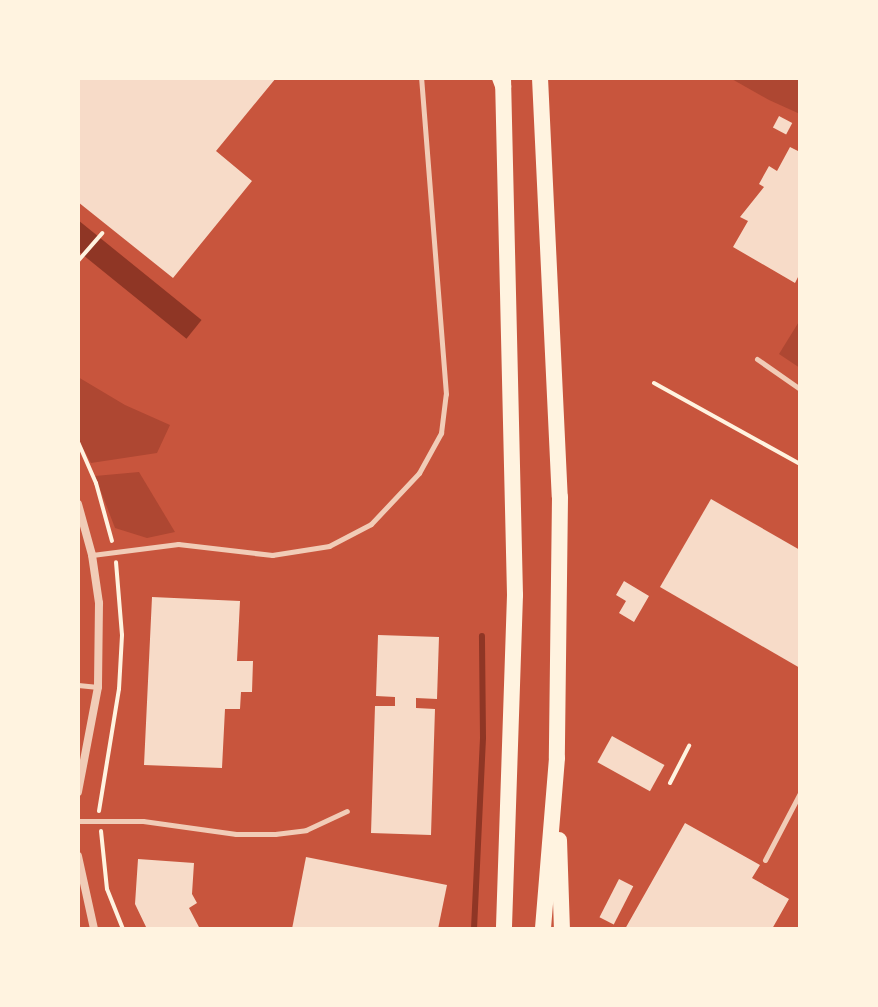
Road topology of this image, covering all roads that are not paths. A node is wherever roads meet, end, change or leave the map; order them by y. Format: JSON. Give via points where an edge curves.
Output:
{"nodes":[{"id":1,"x":421,"y":78,"type":"edge"},
{"id":2,"x":540,"y":78,"type":"edge"},
{"id":3,"x":502,"y":81,"type":"edge"},
{"id":4,"x":757,"y":359,"type":"dead end"},
{"id":5,"x":800,"y":389,"type":"edge"},
{"id":6,"x":78,"y":504,"type":"edge"},
{"id":7,"x":92,"y":555,"type":"junction"},
{"id":8,"x":78,"y":685,"type":"edge"},
{"id":9,"x":98,"y":687,"type":"junction"},
{"id":10,"x":557,"y":758,"type":"junction"},
{"id":11,"x":78,"y":792,"type":"edge"},
{"id":12,"x":800,"y":793,"type":"edge"},
{"id":13,"x":347,"y":811,"type":"dead end"},
{"id":14,"x":78,"y":821,"type":"edge"},
{"id":15,"x":78,"y":856,"type":"edge"},
{"id":16,"x":765,"y":860,"type":"dead end"},
{"id":17,"x":94,"y":929,"type":"edge"},
{"id":18,"x":504,"y":929,"type":"edge"},
{"id":19,"x":543,"y":929,"type":"edge"},
{"id":20,"x":562,"y":929,"type":"edge"}],
"edges":[{"from":1,"to":7,"type":"lane","via":[[446,394],[441,433],[419,473],[371,524],[329,546],[272,555],[166,545]]},
{"from":2,"to":10,"type":"main road","via":[[560,497]]},
{"from":3,"to":18,"type":"main road","via":[[515,595]]},
{"from":4,"to":5,"type":"lane"},
{"from":6,"to":7,"type":"street"},
{"from":7,"to":9,"type":"street","via":[[99,603]]},
{"from":8,"to":9,"type":"lane"},
{"from":9,"to":11,"type":"street"},
{"from":10,"to":19,"type":"main road"},
{"from":10,"to":20,"type":"main road"},
{"from":12,"to":16,"type":"lane"},
{"from":13,"to":14,"type":"lane","via":[[306,830],[275,834],[143,821]]},
{"from":15,"to":17,"type":"street"}]}
